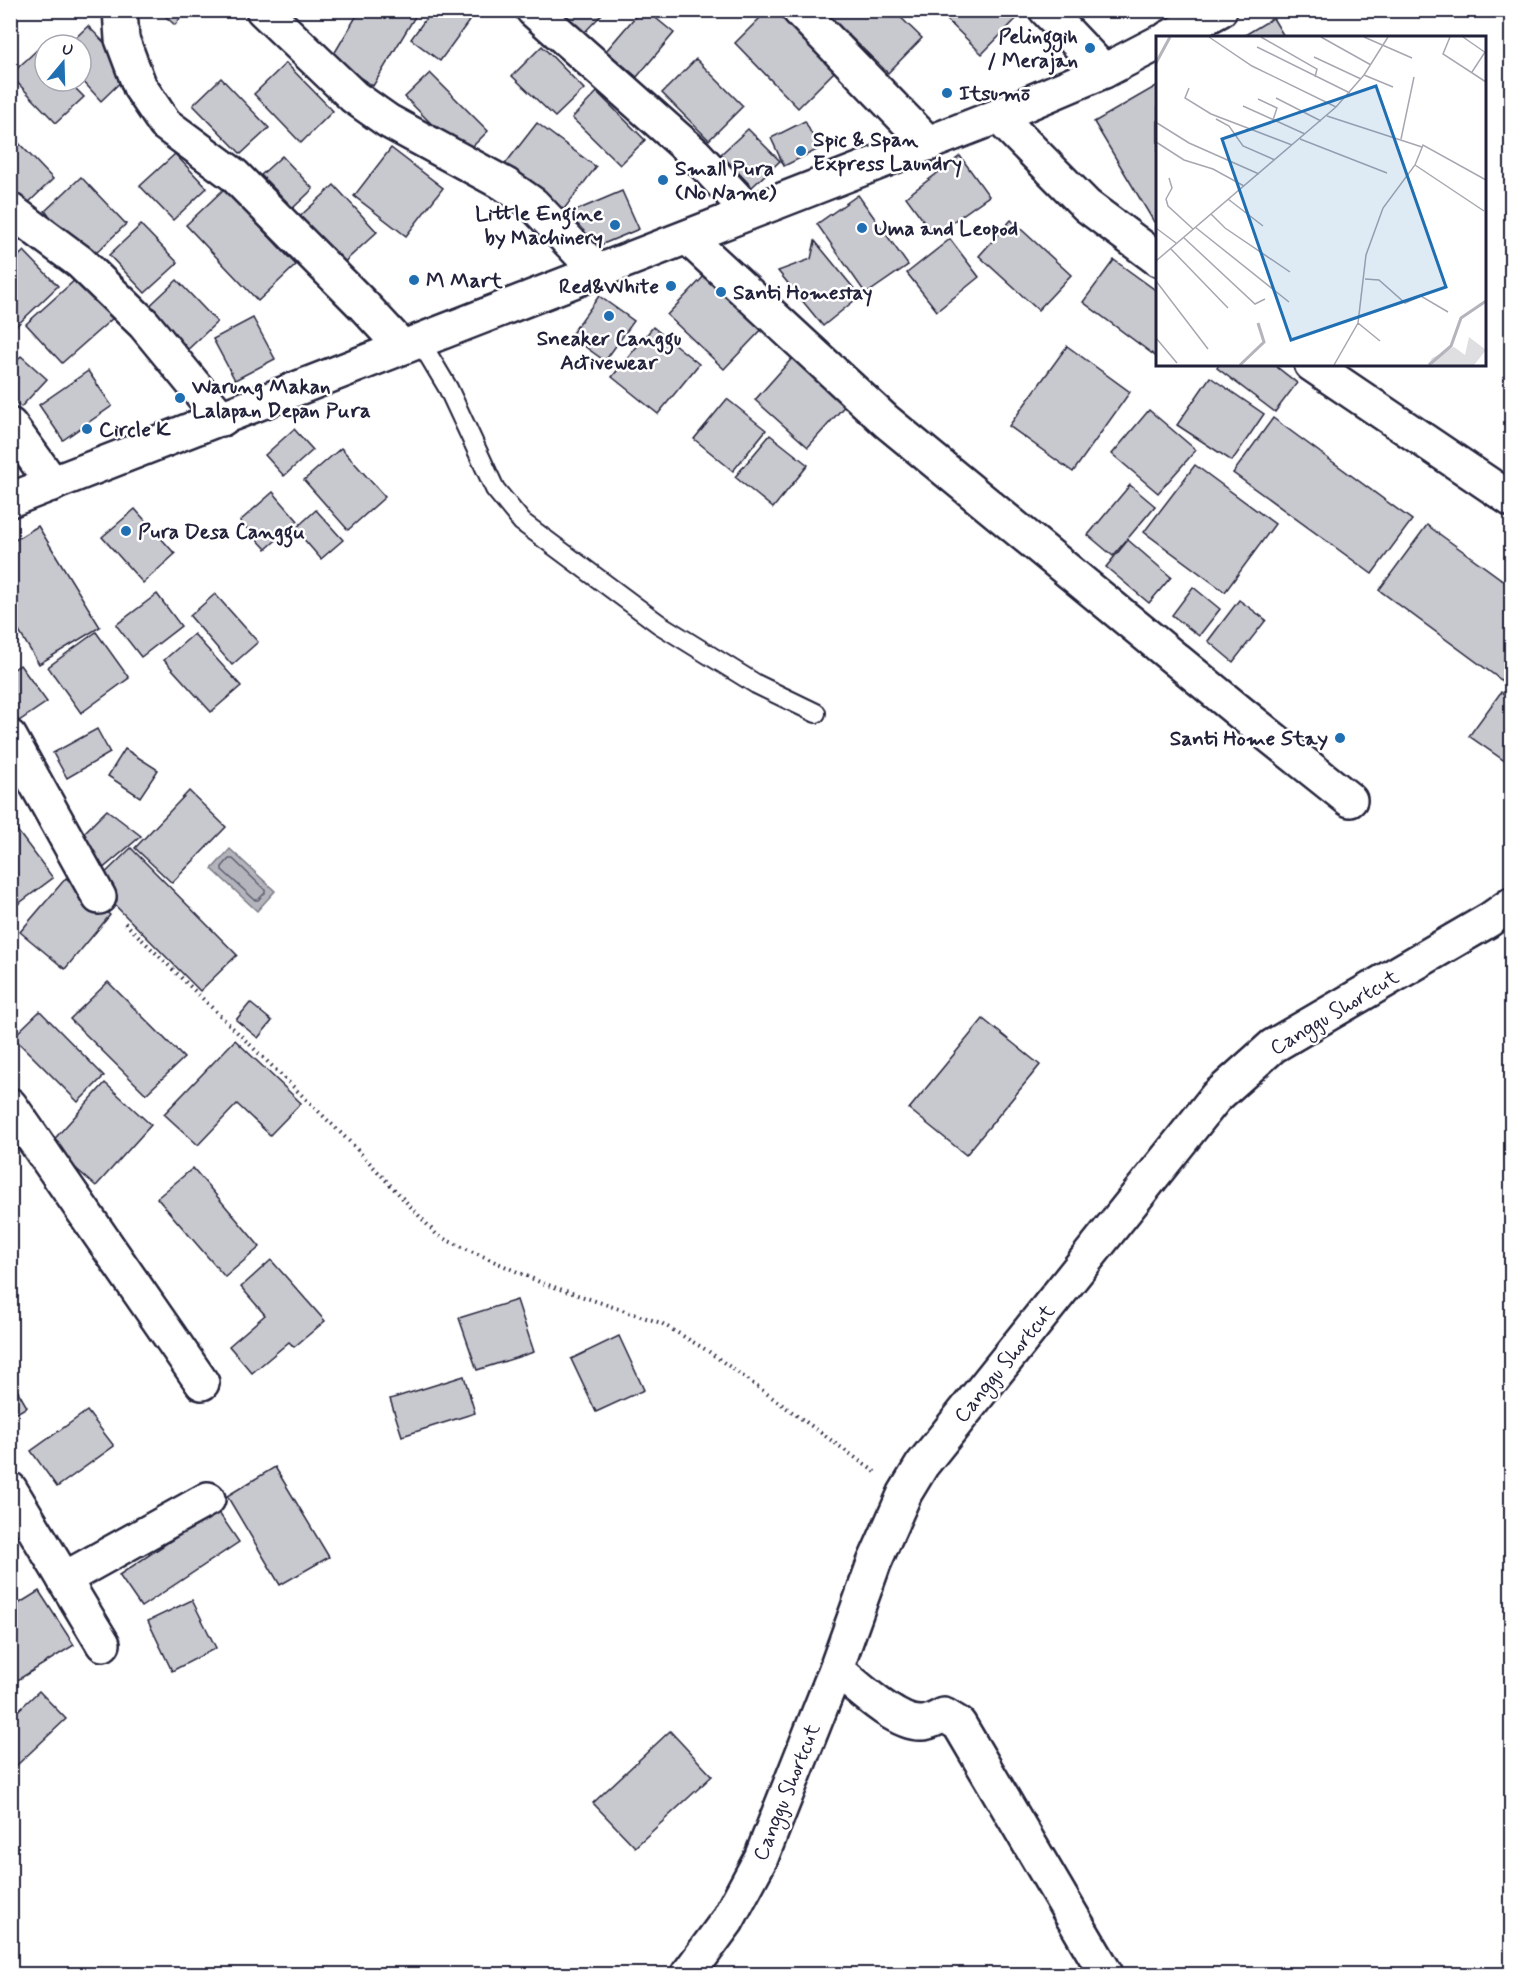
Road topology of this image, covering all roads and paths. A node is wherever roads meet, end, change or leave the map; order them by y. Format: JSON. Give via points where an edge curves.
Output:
{"nodes":[{"id":1,"x":120,"y":10,"type":"edge"},
{"id":2,"x":263,"y":10,"type":"edge"},
{"id":3,"x":533,"y":10,"type":"edge"},
{"id":4,"x":799,"y":10,"type":"edge"},
{"id":5,"x":1046,"y":10,"type":"edge"},
{"id":6,"x":1220,"y":10,"type":"edge"},
{"id":7,"x":1172,"y":36,"type":"edge"},
{"id":8,"x":1156,"y":44,"type":"edge"},
{"id":9,"x":1104,"y":71,"type":"junction"},
{"id":10,"x":998,"y":116,"type":"junction"},
{"id":11,"x":929,"y":144,"type":"junction"},
{"id":12,"x":10,"y":210,"type":"edge"},
{"id":13,"x":749,"y":212,"type":"junction"},
{"id":14,"x":688,"y":238,"type":"junction"},
{"id":15,"x":1156,"y":258,"type":"edge"},
{"id":16,"x":597,"y":271,"type":"junction"},
{"id":17,"x":411,"y":344,"type":"junction"},
{"id":18,"x":1314,"y":366,"type":"edge"},
{"id":19,"x":222,"y":419,"type":"junction"},
{"id":20,"x":10,"y":425,"type":"edge"},
{"id":21,"x":53,"y":484,"type":"junction"},
{"id":22,"x":10,"y":500,"type":"edge"},
{"id":23,"x":1512,"y":500,"type":"edge"},
{"id":24,"x":816,"y":713,"type":"dead end"},
{"id":25,"x":10,"y":737,"type":"edge"},
{"id":26,"x":1350,"y":800,"type":"dead end"},
{"id":27,"x":99,"y":897,"type":"joint"},
{"id":28,"x":1512,"y":904,"type":"edge"},
{"id":29,"x":10,"y":1105,"type":"edge"},
{"id":30,"x":202,"y":1383,"type":"dead end"},
{"id":31,"x":10,"y":1489,"type":"edge"},
{"id":32,"x":905,"y":1493,"type":"junction"},
{"id":33,"x":208,"y":1499,"type":"dead end"},
{"id":34,"x":64,"y":1579,"type":"junction"},
{"id":35,"x":103,"y":1644,"type":"dead end"},
{"id":36,"x":836,"y":1669,"type":"junction"},
{"id":37,"x":688,"y":1974,"type":"edge"},
{"id":38,"x":1106,"y":1974,"type":"edge"}],
"edges":[{"from":1,"to":17,"type":"street","via":[[122,39],[140,87],[165,124],[234,175],[364,306]]},
{"from":2,"to":16,"type":"street","via":[[354,97],[533,204]]},
{"from":3,"to":13,"type":"street","via":[[695,154]]},
{"from":4,"to":11,"type":"street"},
{"from":5,"to":9,"type":"street"},
{"from":6,"to":7,"type":"street"},
{"from":8,"to":9,"type":"street"},
{"from":9,"to":10,"type":"street"},
{"from":10,"to":11,"type":"street"},
{"from":10,"to":15,"type":"street","via":[[1087,207]]},
{"from":11,"to":13,"type":"street"},
{"from":12,"to":19,"type":"street","via":[[80,262],[144,324]]},
{"from":13,"to":14,"type":"street"},
{"from":14,"to":16,"type":"street"},
{"from":14,"to":26,"type":"street","via":[[886,421]]},
{"from":16,"to":17,"type":"street"},
{"from":17,"to":19,"type":"street"},
{"from":17,"to":24,"type":"lane","via":[[448,388],[495,489],[522,522],[659,624],[756,684]]},
{"from":18,"to":23,"type":"street"},
{"from":19,"to":21,"type":"street"},
{"from":20,"to":21,"type":"street"},
{"from":21,"to":22,"type":"street"},
{"from":25,"to":27,"type":"street"},
{"from":27,"to":32,"type":"path","via":[[352,1144],[438,1236],[542,1283],[661,1323],[708,1351]]},
{"from":28,"to":32,"type":"street","name":"Canggu Shortcut","via":[[1273,1046],[1216,1097],[922,1465]]},
{"from":29,"to":30,"type":"street"},
{"from":31,"to":34,"type":"street"},
{"from":32,"to":36,"type":"street","name":"Canggu Shortcut","via":[[874,1563]]},
{"from":33,"to":34,"type":"street"},
{"from":34,"to":35,"type":"street"},
{"from":36,"to":37,"type":"street","name":"Canggu Shortcut","via":[[761,1858],[727,1921]]},
{"from":36,"to":38,"type":"street","via":[[906,1721],[922,1723],[944,1716],[959,1724]]}]}
